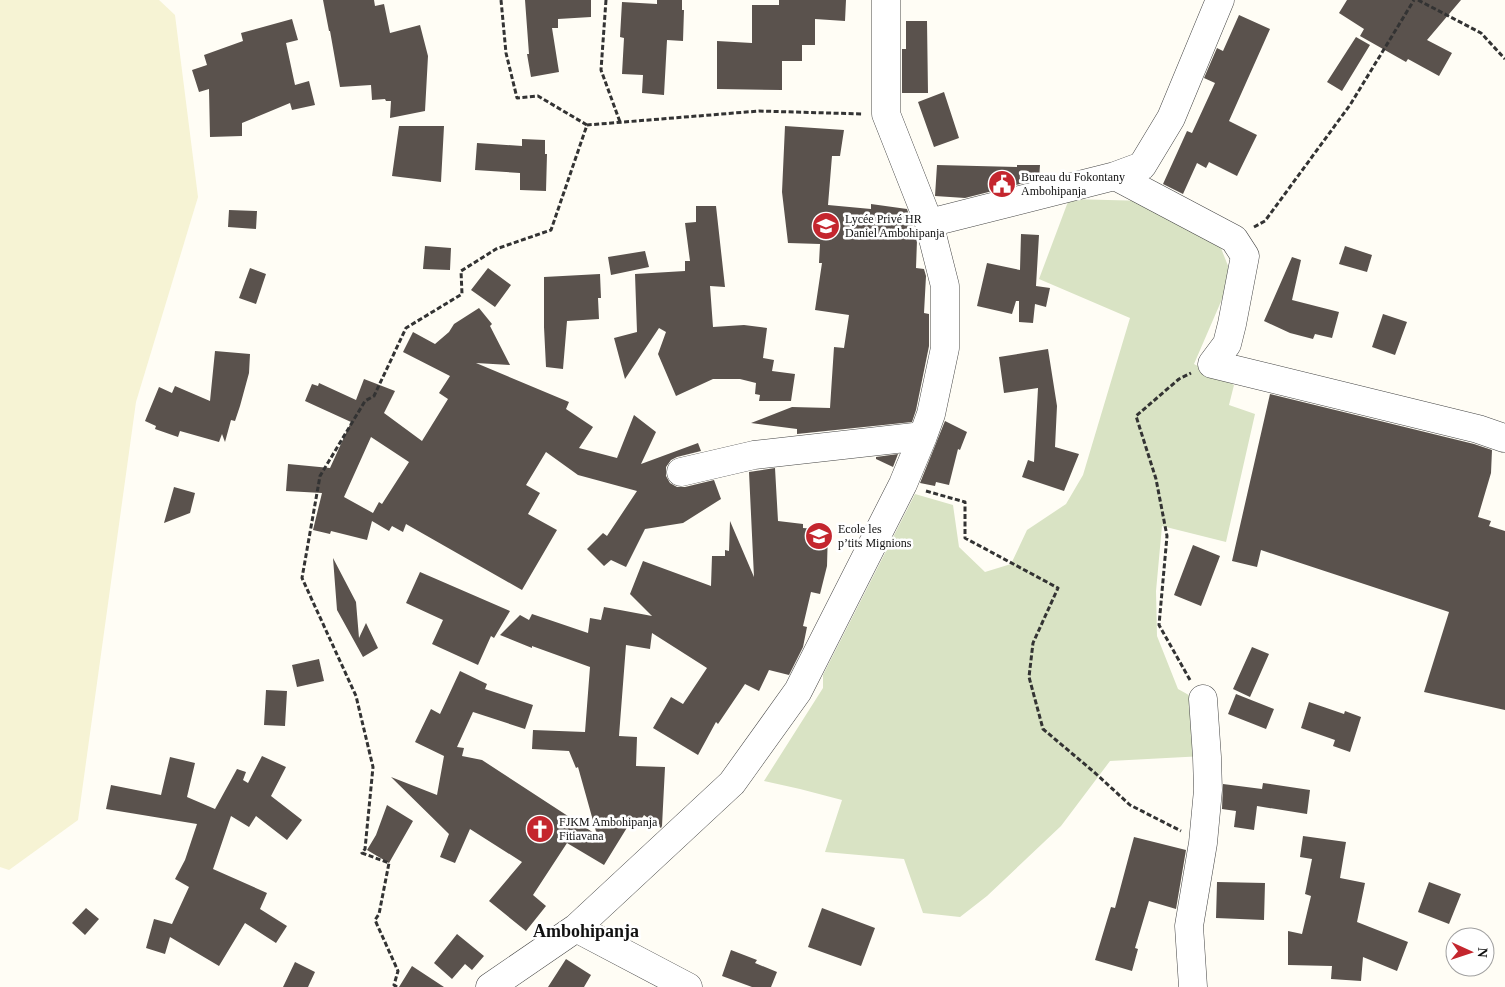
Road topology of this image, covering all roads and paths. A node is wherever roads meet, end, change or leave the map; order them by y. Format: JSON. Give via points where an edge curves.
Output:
{"nodes":[{"id":1,"x":501,"y":0,"type":"edge"},
{"id":2,"x":606,"y":0,"type":"edge"},
{"id":3,"x":886,"y":0,"type":"edge"},
{"id":4,"x":1220,"y":0,"type":"edge"},
{"id":5,"x":1414,"y":0,"type":"edge"},
{"id":6,"x":1418,"y":0,"type":"edge"},
{"id":7,"x":1505,"y":59,"type":"edge"},
{"id":8,"x":886,"y":114,"type":"junction"},
{"id":9,"x":620,"y":122,"type":"junction"},
{"id":10,"x":587,"y":125,"type":"junction"},
{"id":11,"x":1115,"y":176,"type":"junction"},
{"id":12,"x":929,"y":223,"type":"junction"},
{"id":13,"x":1234,"y":239,"type":"junction"},
{"id":14,"x":1212,"y":364,"type":"junction"},
{"id":15,"x":923,"y":436,"type":"junction"},
{"id":16,"x":1504,"y":438,"type":"edge"},
{"id":17,"x":681,"y":472,"type":"dead end"},
{"id":18,"x":903,"y":484,"type":"junction"},
{"id":19,"x":1203,"y":699,"type":"joint"},
{"id":20,"x":1203,"y":843,"type":"junction"},
{"id":21,"x":576,"y":928,"type":"junction"},
{"id":22,"x":397,"y":987,"type":"edge"},
{"id":23,"x":490,"y":987,"type":"edge"},
{"id":24,"x":688,"y":987,"type":"edge"},
{"id":25,"x":1193,"y":987,"type":"edge"}],
"edges":[{"from":1,"to":10,"type":"path","via":[[506,53],[517,98],[538,96]]},
{"from":2,"to":9,"type":"path","via":[[601,70]]},
{"from":3,"to":8,"type":"street"},
{"from":4,"to":11,"type":"street","via":[[1171,118],[1142,166]]},
{"from":5,"to":13,"type":"path","via":[[1350,105],[1265,221]]},
{"from":6,"to":7,"type":"path","via":[[1480,33]]},
{"from":8,"to":9,"type":"path","via":[[760,111]]},
{"from":8,"to":12,"type":"street"},
{"from":9,"to":10,"type":"path"},
{"from":10,"to":22,"type":"path","via":[[551,230],[496,249],[461,271],[462,294],[406,328],[374,396],[365,401],[320,476],[302,578],[356,696],[373,767],[362,853],[388,863],[379,914],[375,920],[398,971],[394,985]]},
{"from":11,"to":12,"type":"street"},
{"from":11,"to":13,"type":"street"},
{"from":12,"to":15,"type":"street","via":[[945,286],[945,348],[932,414]]},
{"from":13,"to":14,"type":"street","via":[[1245,256],[1226,344]]},
{"from":14,"to":16,"type":"street"},
{"from":14,"to":19,"type":"path","via":[[1178,379],[1136,416],[1156,479],[1167,536],[1159,625]]},
{"from":15,"to":17,"type":"street","via":[[754,455]]},
{"from":15,"to":18,"type":"street"},
{"from":18,"to":20,"type":"path","via":[[965,502],[966,538],[1058,588],[1033,643],[1029,677],[1043,729],[1130,805]]},
{"from":18,"to":21,"type":"street","via":[[798,692],[732,783]]},
{"from":19,"to":20,"type":"street","via":[[1208,757]]},
{"from":20,"to":25,"type":"street","via":[[1189,926]]},
{"from":21,"to":23,"type":"street"},
{"from":21,"to":24,"type":"street"}]}
